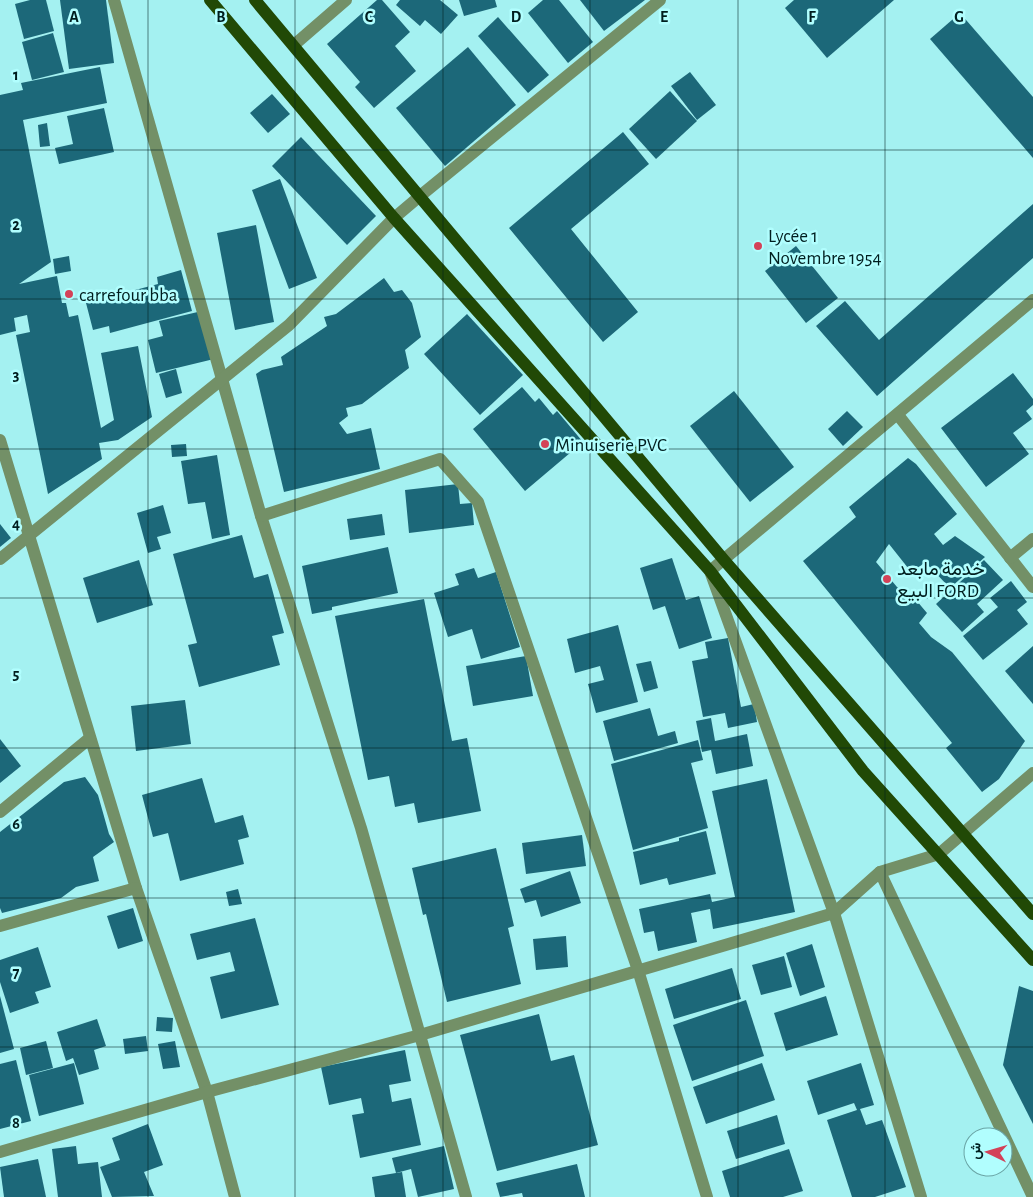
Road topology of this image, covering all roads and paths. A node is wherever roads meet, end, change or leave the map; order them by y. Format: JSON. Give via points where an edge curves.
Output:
{"nodes":[{"id":1,"x":114,"y":0,"type":"edge"},
{"id":2,"x":210,"y":0,"type":"edge"},
{"id":3,"x":255,"y":0,"type":"edge"},
{"id":4,"x":346,"y":0,"type":"edge"},
{"id":5,"x":660,"y":0,"type":"edge"},
{"id":6,"x":294,"y":45,"type":"junction"},
{"id":7,"x":420,"y":196,"type":"junction"},
{"id":8,"x":394,"y":218,"type":"junction"},
{"id":9,"x":1033,"y":300,"type":"edge"},
{"id":10,"x":223,"y":377,"type":"junction"},
{"id":11,"x":898,"y":415,"type":"junction"},
{"id":12,"x":0,"y":440,"type":"edge"},
{"id":13,"x":261,"y":516,"type":"junction"},
{"id":14,"x":28,"y":537,"type":"junction"},
{"id":15,"x":1033,"y":539,"type":"edge"},
{"id":16,"x":1010,"y":558,"type":"junction"},
{"id":17,"x":0,"y":559,"type":"edge"},
{"id":18,"x":724,"y":560,"type":"junction"},
{"id":19,"x":710,"y":571,"type":"junction"},
{"id":20,"x":1033,"y":587,"type":"edge"},
{"id":21,"x":90,"y":738,"type":"junction"},
{"id":22,"x":1033,"y":773,"type":"edge"},
{"id":23,"x":0,"y":812,"type":"edge"},
{"id":24,"x":964,"y":834,"type":"junction"},
{"id":25,"x":939,"y":854,"type":"junction"},
{"id":26,"x":880,"y":872,"type":"junction"},
{"id":27,"x":136,"y":888,"type":"junction"},
{"id":28,"x":834,"y":913,"type":"junction"},
{"id":29,"x":1033,"y":914,"type":"edge"},
{"id":30,"x":0,"y":926,"type":"edge"},
{"id":31,"x":1033,"y":960,"type":"edge"},
{"id":32,"x":638,"y":970,"type":"junction"},
{"id":33,"x":420,"y":1035,"type":"junction"},
{"id":34,"x":207,"y":1092,"type":"junction"},
{"id":35,"x":0,"y":1152,"type":"edge"},
{"id":36,"x":235,"y":1197,"type":"edge"},
{"id":37,"x":466,"y":1197,"type":"edge"},
{"id":38,"x":707,"y":1197,"type":"edge"},
{"id":39,"x":921,"y":1197,"type":"edge"},
{"id":40,"x":1033,"y":1197,"type":"edge"}],
"edges":[{"from":1,"to":10,"type":"street"},
{"from":2,"to":8,"type":"main road"},
{"from":3,"to":6,"type":"main road"},
{"from":4,"to":6,"type":"street"},
{"from":5,"to":7,"type":"street"},
{"from":6,"to":7,"type":"main road"},
{"from":7,"to":8,"type":"street"},
{"from":7,"to":18,"type":"main road"},
{"from":8,"to":10,"type":"street","via":[[289,325]]},
{"from":8,"to":19,"type":"main road"},
{"from":9,"to":11,"type":"street"},
{"from":10,"to":13,"type":"street"},
{"from":10,"to":14,"type":"street"},
{"from":11,"to":16,"type":"street"},
{"from":11,"to":18,"type":"street"},
{"from":12,"to":14,"type":"street"},
{"from":13,"to":32,"type":"street","via":[[440,459],[478,502]]},
{"from":13,"to":33,"type":"street","via":[[361,828]]},
{"from":14,"to":17,"type":"street"},
{"from":14,"to":21,"type":"street"},
{"from":15,"to":16,"type":"street"},
{"from":16,"to":20,"type":"street"},
{"from":18,"to":19,"type":"street"},
{"from":18,"to":24,"type":"main road"},
{"from":19,"to":25,"type":"main road","via":[[863,771]]},
{"from":19,"to":28,"type":"street"},
{"from":21,"to":23,"type":"street"},
{"from":21,"to":27,"type":"street"},
{"from":22,"to":24,"type":"street"},
{"from":24,"to":25,"type":"street"},
{"from":24,"to":29,"type":"main road"},
{"from":25,"to":26,"type":"street"},
{"from":25,"to":31,"type":"main road"},
{"from":26,"to":28,"type":"street"},
{"from":26,"to":40,"type":"street"},
{"from":27,"to":30,"type":"street"},
{"from":27,"to":34,"type":"street"},
{"from":28,"to":32,"type":"street"},
{"from":28,"to":39,"type":"street"},
{"from":32,"to":33,"type":"street"},
{"from":32,"to":38,"type":"street"},
{"from":33,"to":34,"type":"street"},
{"from":33,"to":37,"type":"street"},
{"from":34,"to":35,"type":"street"},
{"from":34,"to":36,"type":"street"}]}
